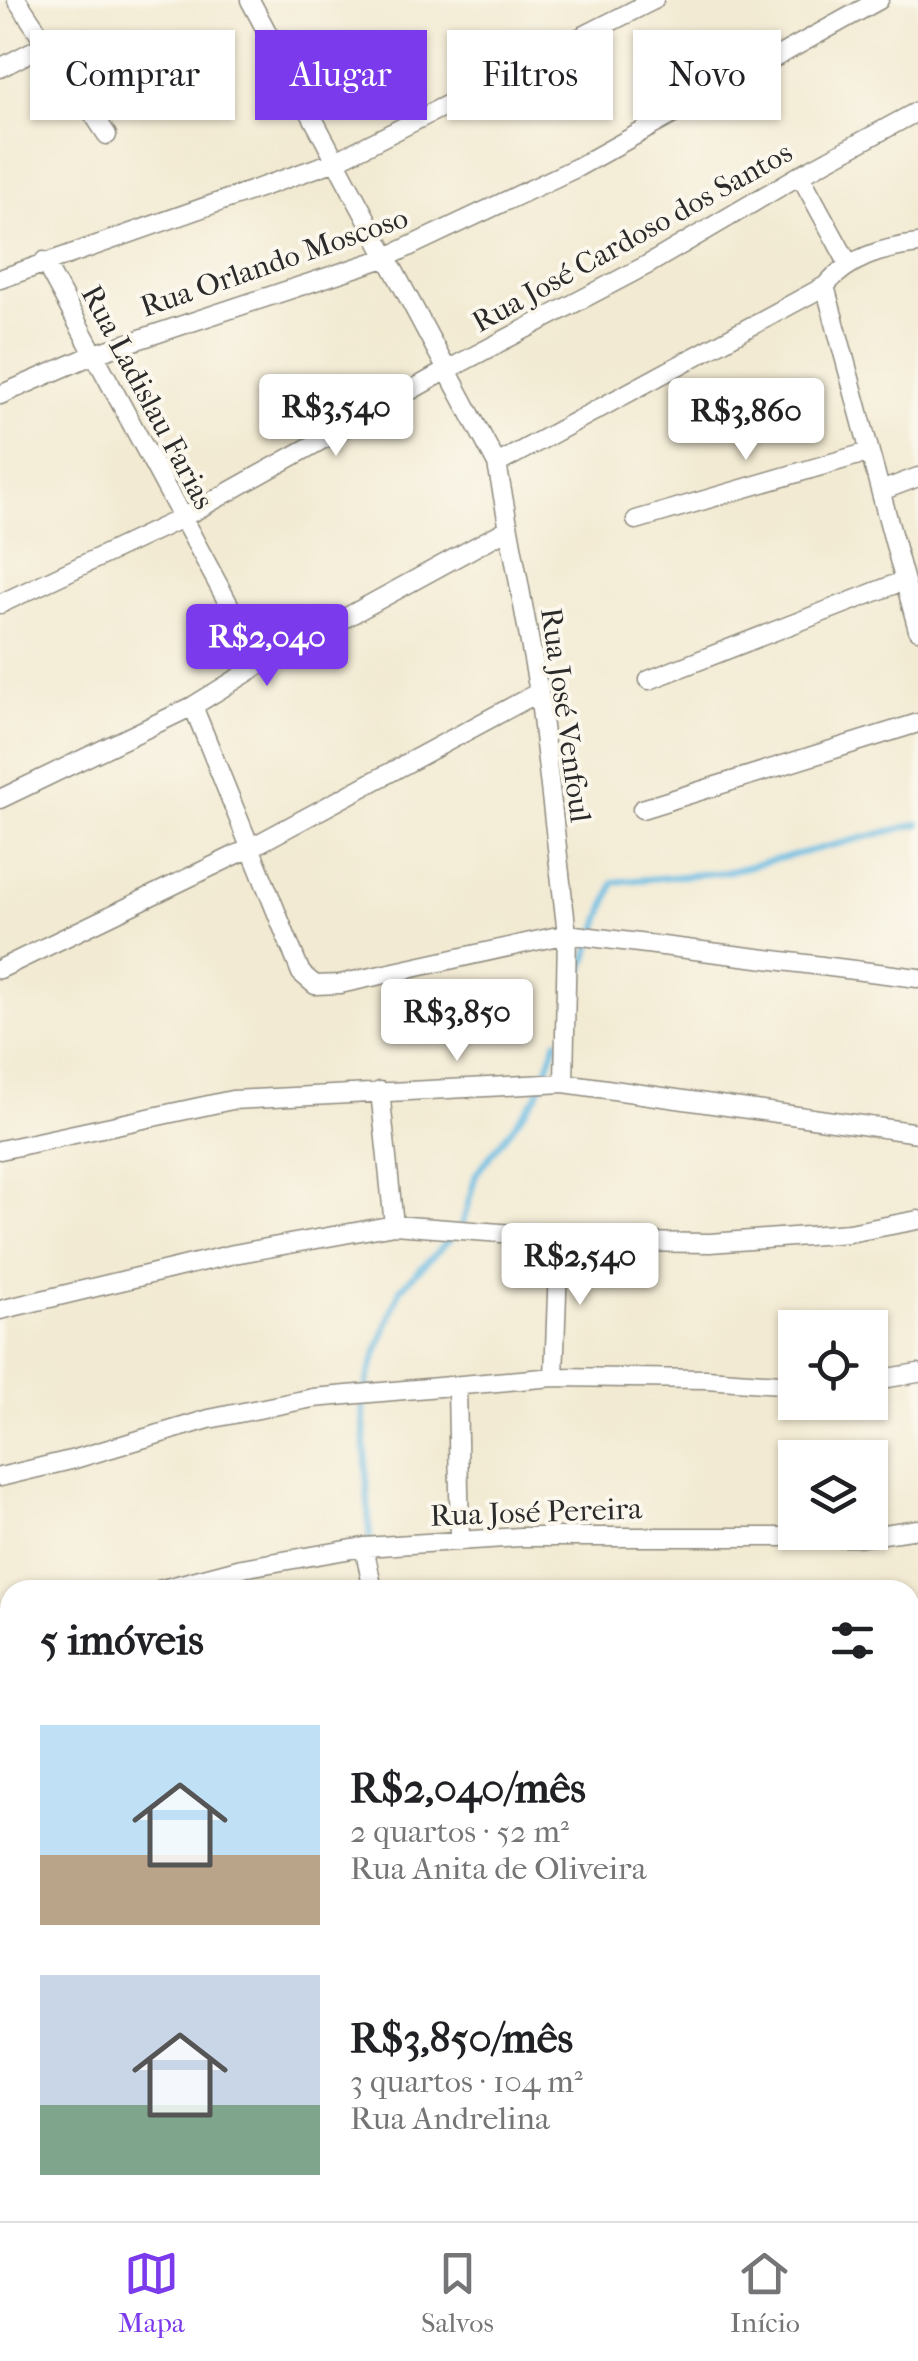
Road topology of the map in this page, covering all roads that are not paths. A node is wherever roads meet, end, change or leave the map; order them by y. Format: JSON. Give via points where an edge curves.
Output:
{"nodes":[{"id":1,"x":17,"y":0,"type":"edge"},
{"id":2,"x":250,"y":0,"type":"edge"},
{"id":3,"x":654,"y":0,"type":"edge"},
{"id":4,"x":879,"y":0,"type":"edge"},
{"id":5,"x":37,"y":30,"type":"edge"},
{"id":6,"x":30,"y":52,"type":"edge"},
{"id":7,"x":0,"y":68,"type":"edge"},
{"id":8,"x":918,"y":111,"type":"edge"},
{"id":9,"x":97,"y":120,"type":"edge"},
{"id":10,"x":107,"y":135,"type":"dead end"},
{"id":11,"x":336,"y":160,"type":"junction"},
{"id":12,"x":800,"y":175,"type":"junction"},
{"id":13,"x":918,"y":244,"type":"edge"},
{"id":14,"x":384,"y":258,"type":"junction"},
{"id":15,"x":44,"y":261,"type":"junction"},
{"id":16,"x":848,"y":264,"type":"junction"},
{"id":17,"x":0,"y":279,"type":"edge"},
{"id":18,"x":826,"y":286,"type":"junction"},
{"id":19,"x":95,"y":354,"type":"junction"},
{"id":20,"x":448,"y":369,"type":"junction"},
{"id":21,"x":0,"y":395,"type":"edge"},
{"id":22,"x":869,"y":452,"type":"junction"},
{"id":23,"x":497,"y":464,"type":"junction"},
{"id":24,"x":918,"y":476,"type":"edge"},
{"id":25,"x":880,"y":490,"type":"junction"},
{"id":26,"x":182,"y":518,"type":"junction"},
{"id":27,"x":636,"y":520,"type":"dead end"},
{"id":28,"x":508,"y":529,"type":"junction"},
{"id":29,"x":903,"y":581,"type":"junction"},
{"id":30,"x":0,"y":604,"type":"edge"},
{"id":31,"x":918,"y":630,"type":"edge"},
{"id":32,"x":262,"y":664,"type":"junction"},
{"id":33,"x":650,"y":680,"type":"dead end"},
{"id":34,"x":540,"y":692,"type":"junction"},
{"id":35,"x":193,"y":706,"type":"junction"},
{"id":36,"x":918,"y":723,"type":"edge"},
{"id":37,"x":0,"y":799,"type":"edge"},
{"id":38,"x":642,"y":809,"type":"dead end"},
{"id":39,"x":250,"y":848,"type":"junction"},
{"id":40,"x":567,"y":934,"type":"junction"},
{"id":41,"x":918,"y":963,"type":"edge"},
{"id":42,"x":0,"y":968,"type":"edge"},
{"id":43,"x":898,"y":976,"type":"junction"},
{"id":44,"x":918,"y":978,"type":"edge"},
{"id":45,"x":564,"y":1083,"type":"junction"},
{"id":46,"x":380,"y":1091,"type":"junction"},
{"id":47,"x":918,"y":1133,"type":"edge"},
{"id":48,"x":0,"y":1150,"type":"edge"},
{"id":49,"x":918,"y":1220,"type":"edge"},
{"id":50,"x":394,"y":1225,"type":"junction"},
{"id":51,"x":559,"y":1238,"type":"junction"},
{"id":52,"x":0,"y":1310,"type":"edge"},
{"id":53,"x":918,"y":1373,"type":"edge"},
{"id":54,"x":554,"y":1377,"type":"junction"},
{"id":55,"x":888,"y":1377,"type":"edge"},
{"id":56,"x":778,"y":1384,"type":"edge"},
{"id":57,"x":458,"y":1387,"type":"junction"},
{"id":58,"x":0,"y":1478,"type":"edge"},
{"id":59,"x":918,"y":1528,"type":"edge"},
{"id":60,"x":460,"y":1541,"type":"junction"},
{"id":61,"x":364,"y":1548,"type":"junction"},
{"id":62,"x":199,"y":1580,"type":"edge"},
{"id":63,"x":371,"y":1580,"type":"edge"}],
"edges":[{"from":1,"to":5,"type":"street"},
{"from":2,"to":11,"type":"street","name":"Rua José Venfoul"},
{"from":3,"to":11,"type":"street"},
{"from":4,"to":14,"type":"street","name":"Rua Orlando Moscoso","via":[[578,167]]},
{"from":6,"to":7,"type":"street"},
{"from":8,"to":12,"type":"street","name":"Rua José Cardoso dos Santos"},
{"from":9,"to":10,"type":"street"},
{"from":11,"to":14,"type":"street","name":"Rua José Venfoul"},
{"from":11,"to":15,"type":"street"},
{"from":12,"to":16,"type":"street"},
{"from":12,"to":20,"type":"street","name":"Rua José Cardoso dos Santos"},
{"from":13,"to":16,"type":"street"},
{"from":14,"to":19,"type":"street","name":"Rua Orlando Moscoso"},
{"from":14,"to":20,"type":"street","name":"Rua José Venfoul"},
{"from":15,"to":17,"type":"street"},
{"from":15,"to":19,"type":"street","name":"Rua Ladislau Farias"},
{"from":16,"to":18,"type":"street"},
{"from":18,"to":22,"type":"street"},
{"from":18,"to":23,"type":"street"},
{"from":19,"to":21,"type":"street","name":"Rua Orlando Moscoso"},
{"from":19,"to":26,"type":"street","name":"Rua Ladislau Farias"},
{"from":20,"to":23,"type":"street","name":"Rua José Venfoul"},
{"from":20,"to":26,"type":"street","name":"Rua José Cardoso dos Santos"},
{"from":22,"to":25,"type":"street"},
{"from":22,"to":27,"type":"street"},
{"from":23,"to":28,"type":"street","name":"Rua José Venfoul"},
{"from":24,"to":25,"type":"street"},
{"from":25,"to":29,"type":"street"},
{"from":26,"to":30,"type":"street","name":"Rua José Cardoso dos Santos"},
{"from":26,"to":32,"type":"street","name":"Rua Ladislau Farias"},
{"from":28,"to":32,"type":"street"},
{"from":28,"to":34,"type":"street","name":"Rua José Venfoul"},
{"from":29,"to":31,"type":"street"},
{"from":29,"to":33,"type":"street"},
{"from":32,"to":35,"type":"street"},
{"from":34,"to":39,"type":"street"},
{"from":34,"to":40,"type":"street","name":"Rua José Venfoul"},
{"from":35,"to":37,"type":"street"},
{"from":35,"to":39,"type":"street"},
{"from":36,"to":38,"type":"street"},
{"from":39,"to":40,"type":"street","via":[[302,972],[314,985]]},
{"from":39,"to":42,"type":"street"},
{"from":40,"to":43,"type":"street"},
{"from":40,"to":45,"type":"street","name":"Rua José Venfoul"},
{"from":41,"to":43,"type":"street"},
{"from":43,"to":44,"type":"street"},
{"from":45,"to":46,"type":"street"},
{"from":45,"to":47,"type":"street"},
{"from":46,"to":48,"type":"street","via":[[232,1100]]},
{"from":46,"to":50,"type":"street"},
{"from":49,"to":51,"type":"street","via":[[774,1240]]},
{"from":50,"to":51,"type":"street"},
{"from":50,"to":52,"type":"street","via":[[234,1254]]},
{"from":51,"to":54,"type":"street"},
{"from":53,"to":55,"type":"street"},
{"from":54,"to":56,"type":"street"},
{"from":54,"to":57,"type":"street"},
{"from":57,"to":58,"type":"street","via":[[313,1398]]},
{"from":57,"to":60,"type":"street"},
{"from":59,"to":60,"type":"street","name":"Rua José Pereira","via":[[863,1537]]},
{"from":60,"to":61,"type":"street","name":"Rua José Pereira"},
{"from":61,"to":62,"type":"street","name":"Rua José Pereira"},
{"from":61,"to":63,"type":"street"}]}
